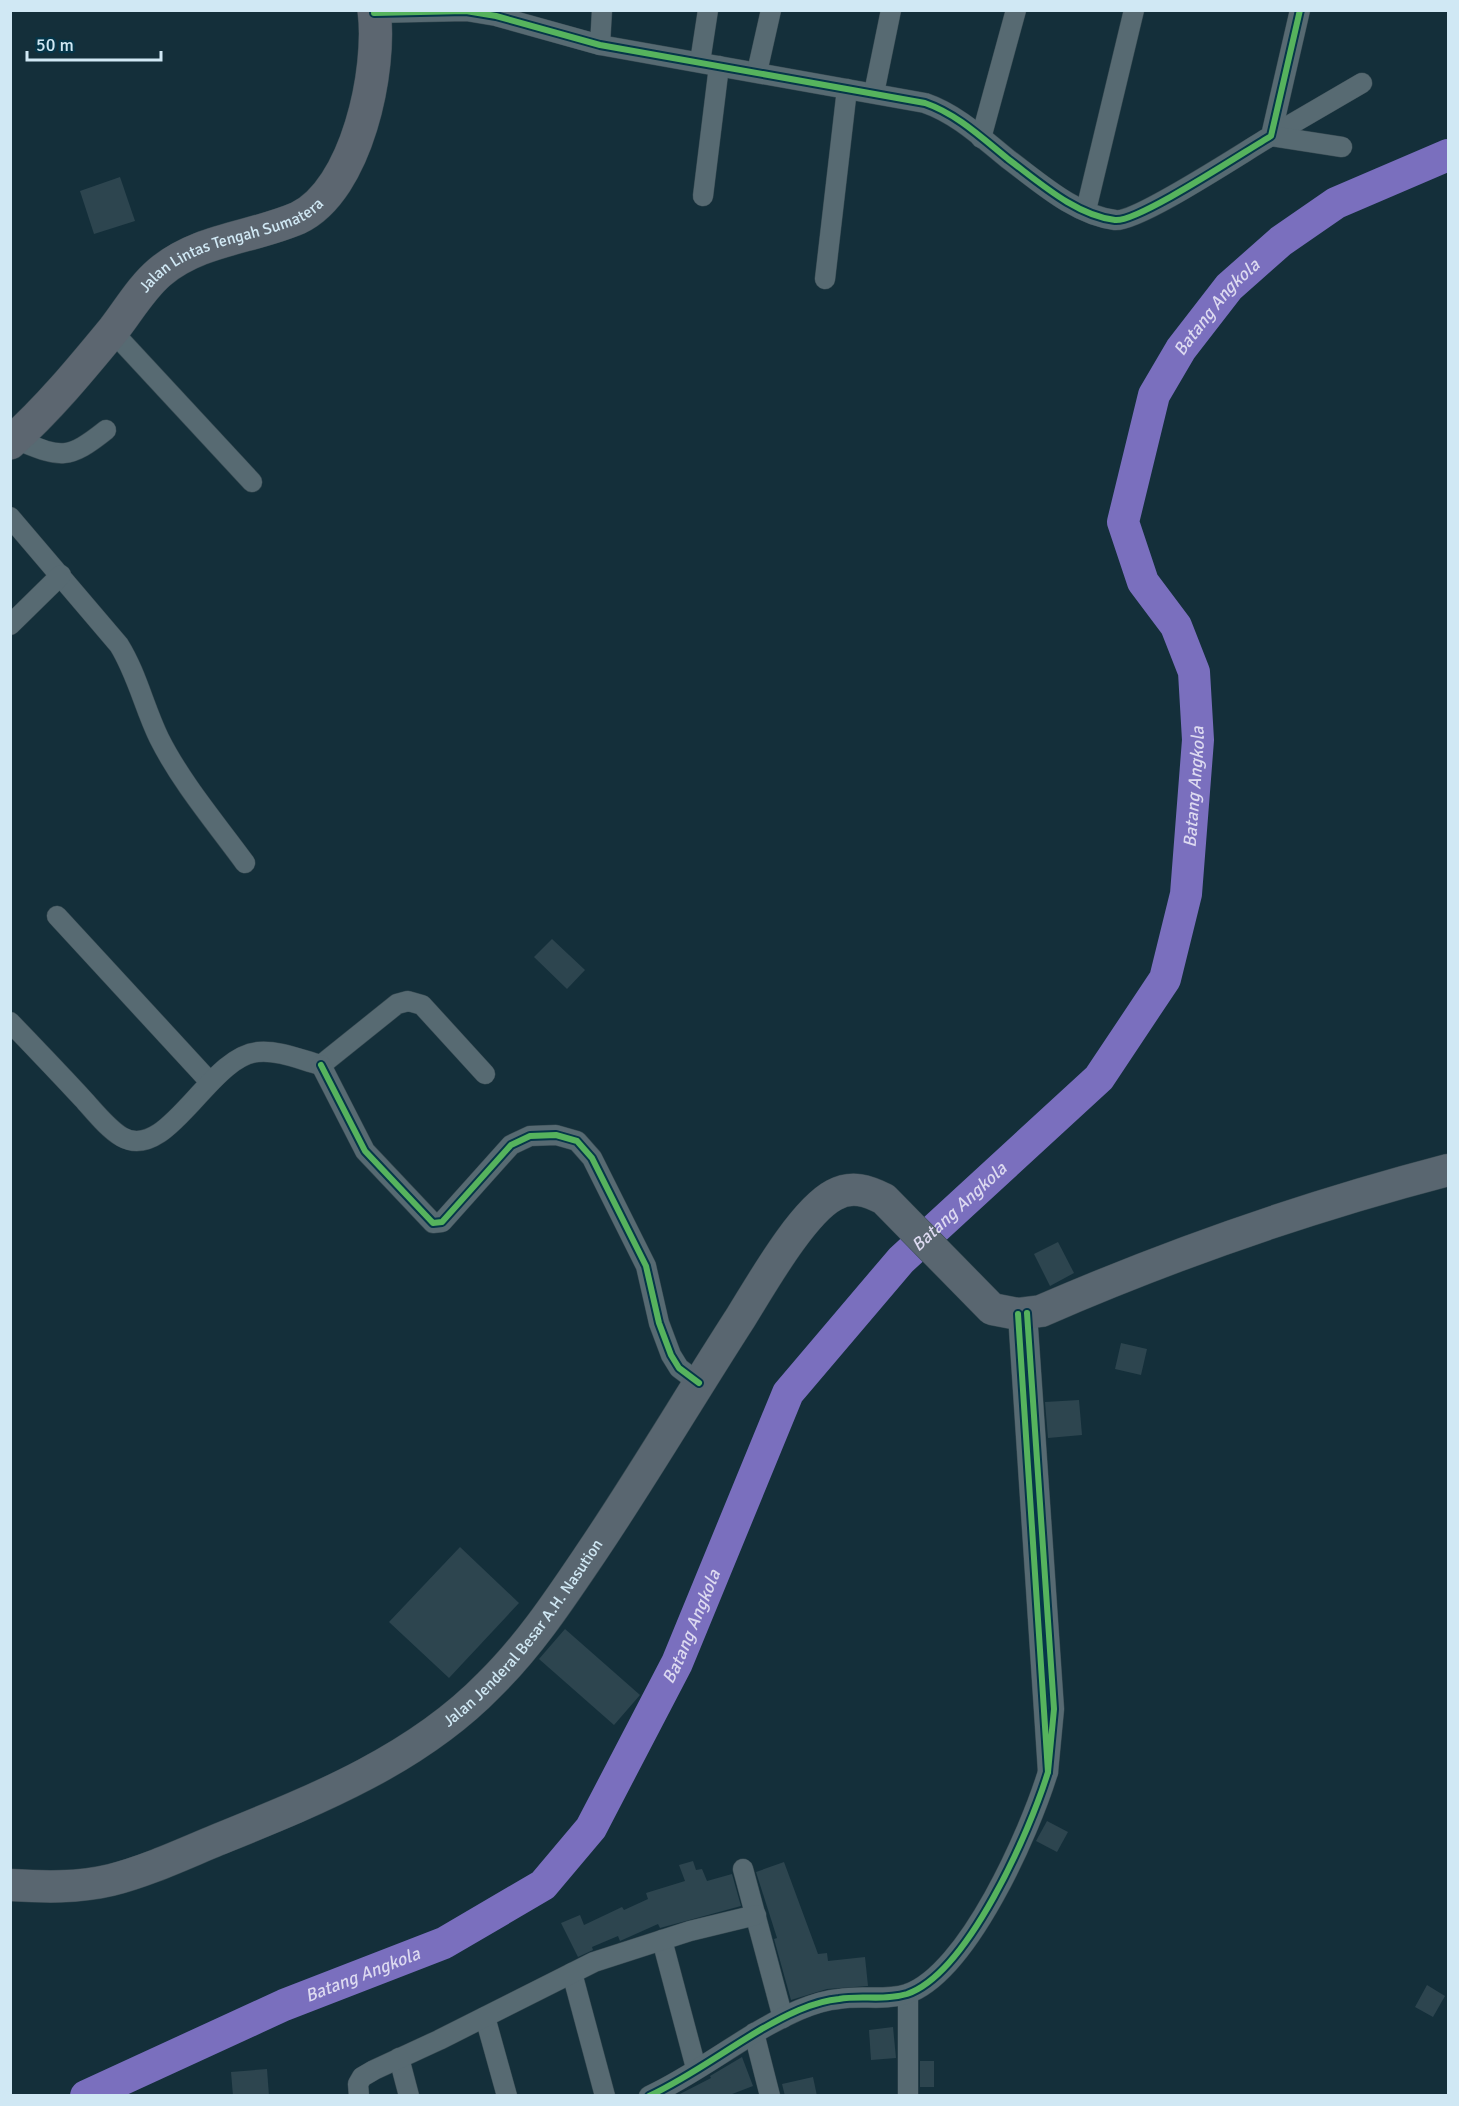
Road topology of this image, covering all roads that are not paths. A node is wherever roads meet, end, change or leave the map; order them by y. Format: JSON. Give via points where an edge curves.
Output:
{"nodes":[{"id":1,"x":602,"y":10,"type":"edge"},
{"id":2,"x":708,"y":10,"type":"edge"},
{"id":3,"x":771,"y":10,"type":"edge"},
{"id":4,"x":891,"y":10,"type":"edge"},
{"id":5,"x":1016,"y":10,"type":"edge"},
{"id":6,"x":1134,"y":10,"type":"edge"},
{"id":7,"x":1300,"y":10,"type":"edge"},
{"id":8,"x":374,"y":12,"type":"edge"},
{"id":9,"x":600,"y":45,"type":"junction"},
{"id":10,"x":710,"y":64,"type":"junction"},
{"id":11,"x":757,"y":72,"type":"junction"},
{"id":12,"x":1362,"y":83,"type":"dead end"},
{"id":13,"x":847,"y":88,"type":"junction"},
{"id":14,"x":874,"y":93,"type":"junction"},
{"id":15,"x":1271,"y":136,"type":"junction"},
{"id":16,"x":981,"y":138,"type":"junction"},
{"id":17,"x":1342,"y":147,"type":"dead end"},
{"id":18,"x":703,"y":196,"type":"dead end"},
{"id":19,"x":1086,"y":210,"type":"junction"},
{"id":20,"x":825,"y":279,"type":"dead end"},
{"id":21,"x":112,"y":331,"type":"junction"},
{"id":22,"x":106,"y":430,"type":"dead end"},
{"id":23,"x":13,"y":441,"type":"edge"},
{"id":24,"x":252,"y":483,"type":"dead end"},
{"id":25,"x":10,"y":517,"type":"edge"},
{"id":26,"x":61,"y":575,"type":"junction"},
{"id":27,"x":10,"y":625,"type":"edge"},
{"id":28,"x":245,"y":863,"type":"dead end"},
{"id":29,"x":57,"y":916,"type":"dead end"},
{"id":30,"x":10,"y":1022,"type":"edge"},
{"id":31,"x":321,"y":1065,"type":"junction"},
{"id":32,"x":485,"y":1074,"type":"dead end"},
{"id":33,"x":210,"y":1082,"type":"junction"},
{"id":34,"x":1449,"y":1170,"type":"edge"},
{"id":35,"x":1022,"y":1314,"type":"junction"},
{"id":36,"x":699,"y":1383,"type":"junction"},
{"id":37,"x":743,"y":1869,"type":"dead end"},
{"id":38,"x":10,"y":1885,"type":"edge"},
{"id":39,"x":756,"y":1915,"type":"junction"},
{"id":40,"x":662,"y":1940,"type":"junction"},
{"id":41,"x":572,"y":1973,"type":"junction"},
{"id":42,"x":908,"y":1994,"type":"junction"},
{"id":43,"x":485,"y":2017,"type":"junction"},
{"id":44,"x":783,"y":2018,"type":"junction"},
{"id":45,"x":754,"y":2033,"type":"junction"},
{"id":46,"x":399,"y":2058,"type":"junction"},
{"id":47,"x":696,"y":2068,"type":"junction"},
{"id":48,"x":671,"y":2090,"type":"edge"},
{"id":49,"x":359,"y":2096,"type":"edge"},
{"id":50,"x":409,"y":2096,"type":"edge"},
{"id":51,"x":507,"y":2096,"type":"edge"},
{"id":52,"x":604,"y":2096,"type":"edge"},
{"id":53,"x":649,"y":2096,"type":"edge"},
{"id":54,"x":770,"y":2096,"type":"edge"},
{"id":55,"x":908,"y":2096,"type":"edge"}],
"edges":[{"from":1,"to":9,"type":"street"},
{"from":2,"to":10,"type":"street"},
{"from":3,"to":11,"type":"street"},
{"from":4,"to":14,"type":"street"},
{"from":5,"to":16,"type":"street"},
{"from":6,"to":19,"type":"street"},
{"from":7,"to":15,"type":"street"},
{"from":8,"to":9,"type":"street","via":[[466,11]]},
{"from":8,"to":21,"type":"highway","name":"Jalan Lintas Tengah Sumatera","via":[[377,52],[370,97],[357,141],[329,191],[300,217],[185,254],[158,273]]},
{"from":9,"to":10,"type":"street"},
{"from":10,"to":11,"type":"street"},
{"from":10,"to":18,"type":"street"},
{"from":11,"to":13,"type":"street"},
{"from":12,"to":15,"type":"street"},
{"from":13,"to":14,"type":"street"},
{"from":13,"to":20,"type":"street"},
{"from":14,"to":16,"type":"street","via":[[941,109]]},
{"from":15,"to":17,"type":"street"},
{"from":15,"to":19,"type":"street","via":[[1131,217],[1114,220]]},
{"from":16,"to":19,"type":"street","via":[[1063,199]]},
{"from":21,"to":23,"type":"highway","name":"Jalan Lintas Tengah Sumatera","via":[[69,384]]},
{"from":21,"to":24,"type":"street"},
{"from":22,"to":23,"type":"street","via":[[80,449],[60,454]]},
{"from":25,"to":26,"type":"street"},
{"from":26,"to":27,"type":"street"},
{"from":26,"to":28,"type":"street","via":[[130,662],[170,758]]},
{"from":29,"to":33,"type":"street"},
{"from":30,"to":33,"type":"street","via":[[91,1108],[129,1140],[149,1137],[173,1124]]},
{"from":31,"to":32,"type":"street","via":[[397,1004],[408,1001],[422,1005]]},
{"from":31,"to":33,"type":"street","via":[[258,1052],[227,1065]]},
{"from":31,"to":36,"type":"street","via":[[365,1151],[433,1223],[442,1222],[511,1145],[530,1136],[556,1135],[577,1141],[598,1168],[646,1266],[671,1356],[679,1368]]},
{"from":34,"to":35,"type":"main road","via":[[1253,1230],[1041,1311]]},
{"from":35,"to":36,"type":"main road","name":"Jalan Jenderal Besar A.H. Nasution","via":[[992,1309],[885,1200],[868,1191],[852,1189],[834,1195],[815,1210],[775,1264]]},
{"from":35,"to":42,"type":"street","via":[[1048,1772],[1038,1806],[993,1900],[942,1970]]},
{"from":36,"to":38,"type":"main road","name":"Jalan Jenderal Besar A.H. Nasution","via":[[547,1618],[489,1686],[440,1727],[389,1762],[284,1813],[167,1860],[111,1880],[57,1887]]},
{"from":37,"to":39,"type":"street"},
{"from":39,"to":40,"type":"street"},
{"from":39,"to":44,"type":"street"},
{"from":40,"to":41,"type":"street"},
{"from":40,"to":47,"type":"street"},
{"from":41,"to":43,"type":"street"},
{"from":41,"to":52,"type":"street"},
{"from":42,"to":44,"type":"street","via":[[876,1999],[839,1998]]},
{"from":42,"to":55,"type":"street"},
{"from":43,"to":46,"type":"street"},
{"from":43,"to":51,"type":"street"},
{"from":44,"to":45,"type":"street"},
{"from":45,"to":47,"type":"street"},
{"from":45,"to":54,"type":"street"},
{"from":46,"to":49,"type":"street","via":[[362,2077]]},
{"from":46,"to":50,"type":"street"},
{"from":47,"to":48,"type":"street"},
{"from":48,"to":53,"type":"street"}]}
